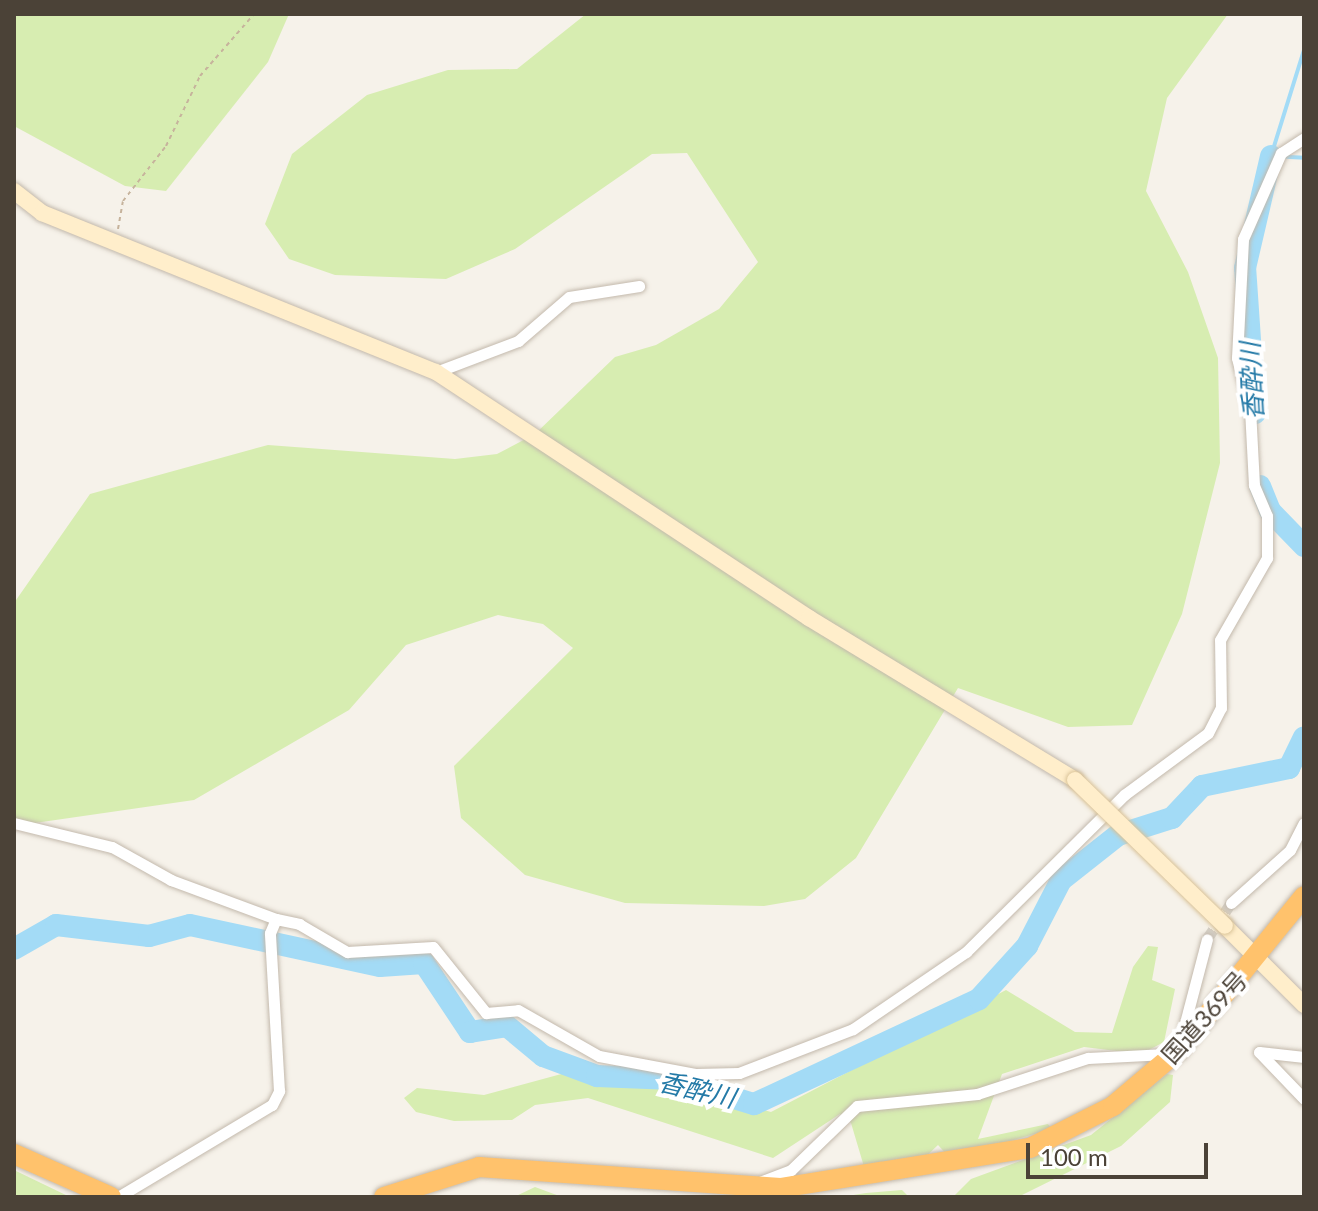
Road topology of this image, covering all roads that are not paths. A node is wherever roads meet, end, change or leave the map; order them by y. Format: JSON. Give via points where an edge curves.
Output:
{"nodes":[{"id":1,"x":1304,"y":138,"type":"edge"},
{"id":2,"x":14,"y":191,"type":"edge"},
{"id":3,"x":639,"y":286,"type":"dead end"},
{"id":4,"x":436,"y":372,"type":"junction"},
{"id":5,"x":14,"y":823,"type":"edge"},
{"id":6,"x":1304,"y":823,"type":"edge"},
{"id":7,"x":1304,"y":896,"type":"edge"},
{"id":8,"x":1231,"y":903,"type":"tunnel mouth"},
{"id":9,"x":276,"y":919,"type":"junction"},
{"id":10,"x":1207,"y":939,"type":"tunnel mouth"},
{"id":11,"x":1259,"y":955,"type":"junction"},
{"id":12,"x":1304,"y":1005,"type":"edge"},
{"id":13,"x":1179,"y":1050,"type":"junction"},
{"id":14,"x":1304,"y":1057,"type":"edge"},
{"id":15,"x":1304,"y":1099,"type":"edge"},
{"id":16,"x":14,"y":1154,"type":"edge"},
{"id":17,"x":741,"y":1189,"type":"junction"},
{"id":18,"x":786,"y":1193,"type":"edge"},
{"id":19,"x":111,"y":1197,"type":"edge"},
{"id":20,"x":118,"y":1197,"type":"edge"},
{"id":21,"x":384,"y":1197,"type":"edge"}],
"edges":[{"from":1,"to":9,"type":"street","via":[[1281,153],[1243,239],[1237,358],[1250,409],[1254,485],[1267,516],[1267,558],[1220,640],[1221,708],[1208,733],[1124,795],[935,977],[853,1029],[778,1061],[739,1073],[696,1074],[599,1056],[518,1010],[486,1013],[433,947],[347,952],[299,924]]},
{"from":2,"to":4,"type":"street","via":[[42,213]]},
{"from":3,"to":4,"type":"street","via":[[569,297],[518,341]]},
{"from":4,"to":11,"type":"street","bridge":true,"via":[[835,635],[1075,780]]},
{"from":5,"to":9,"type":"street","via":[[112,847],[171,880]]},
{"from":6,"to":8,"type":"street","via":[[1290,850]]},
{"from":7,"to":11,"type":"highway","name":"国道369号"},
{"from":9,"to":20,"type":"street","via":[[270,933],[279,1091],[272,1105]]},
{"from":10,"to":13,"type":"street"},
{"from":11,"to":12,"type":"street"},
{"from":11,"to":13,"type":"highway","name":"国道369号"},
{"from":13,"to":17,"type":"street","via":[[1141,1061],[1049,1065],[977,1094],[857,1106],[791,1170]]},
{"from":13,"to":18,"type":"highway","name":"国道369号","via":[[1113,1106],[1030,1148]]},
{"from":14,"to":15,"type":"street","via":[[1259,1052]]},
{"from":16,"to":19,"type":"highway"},
{"from":17,"to":18,"type":"highway","name":"国道369号"},
{"from":17,"to":21,"type":"highway","name":"国道369号","via":[[534,1166],[434,1176]]}]}
